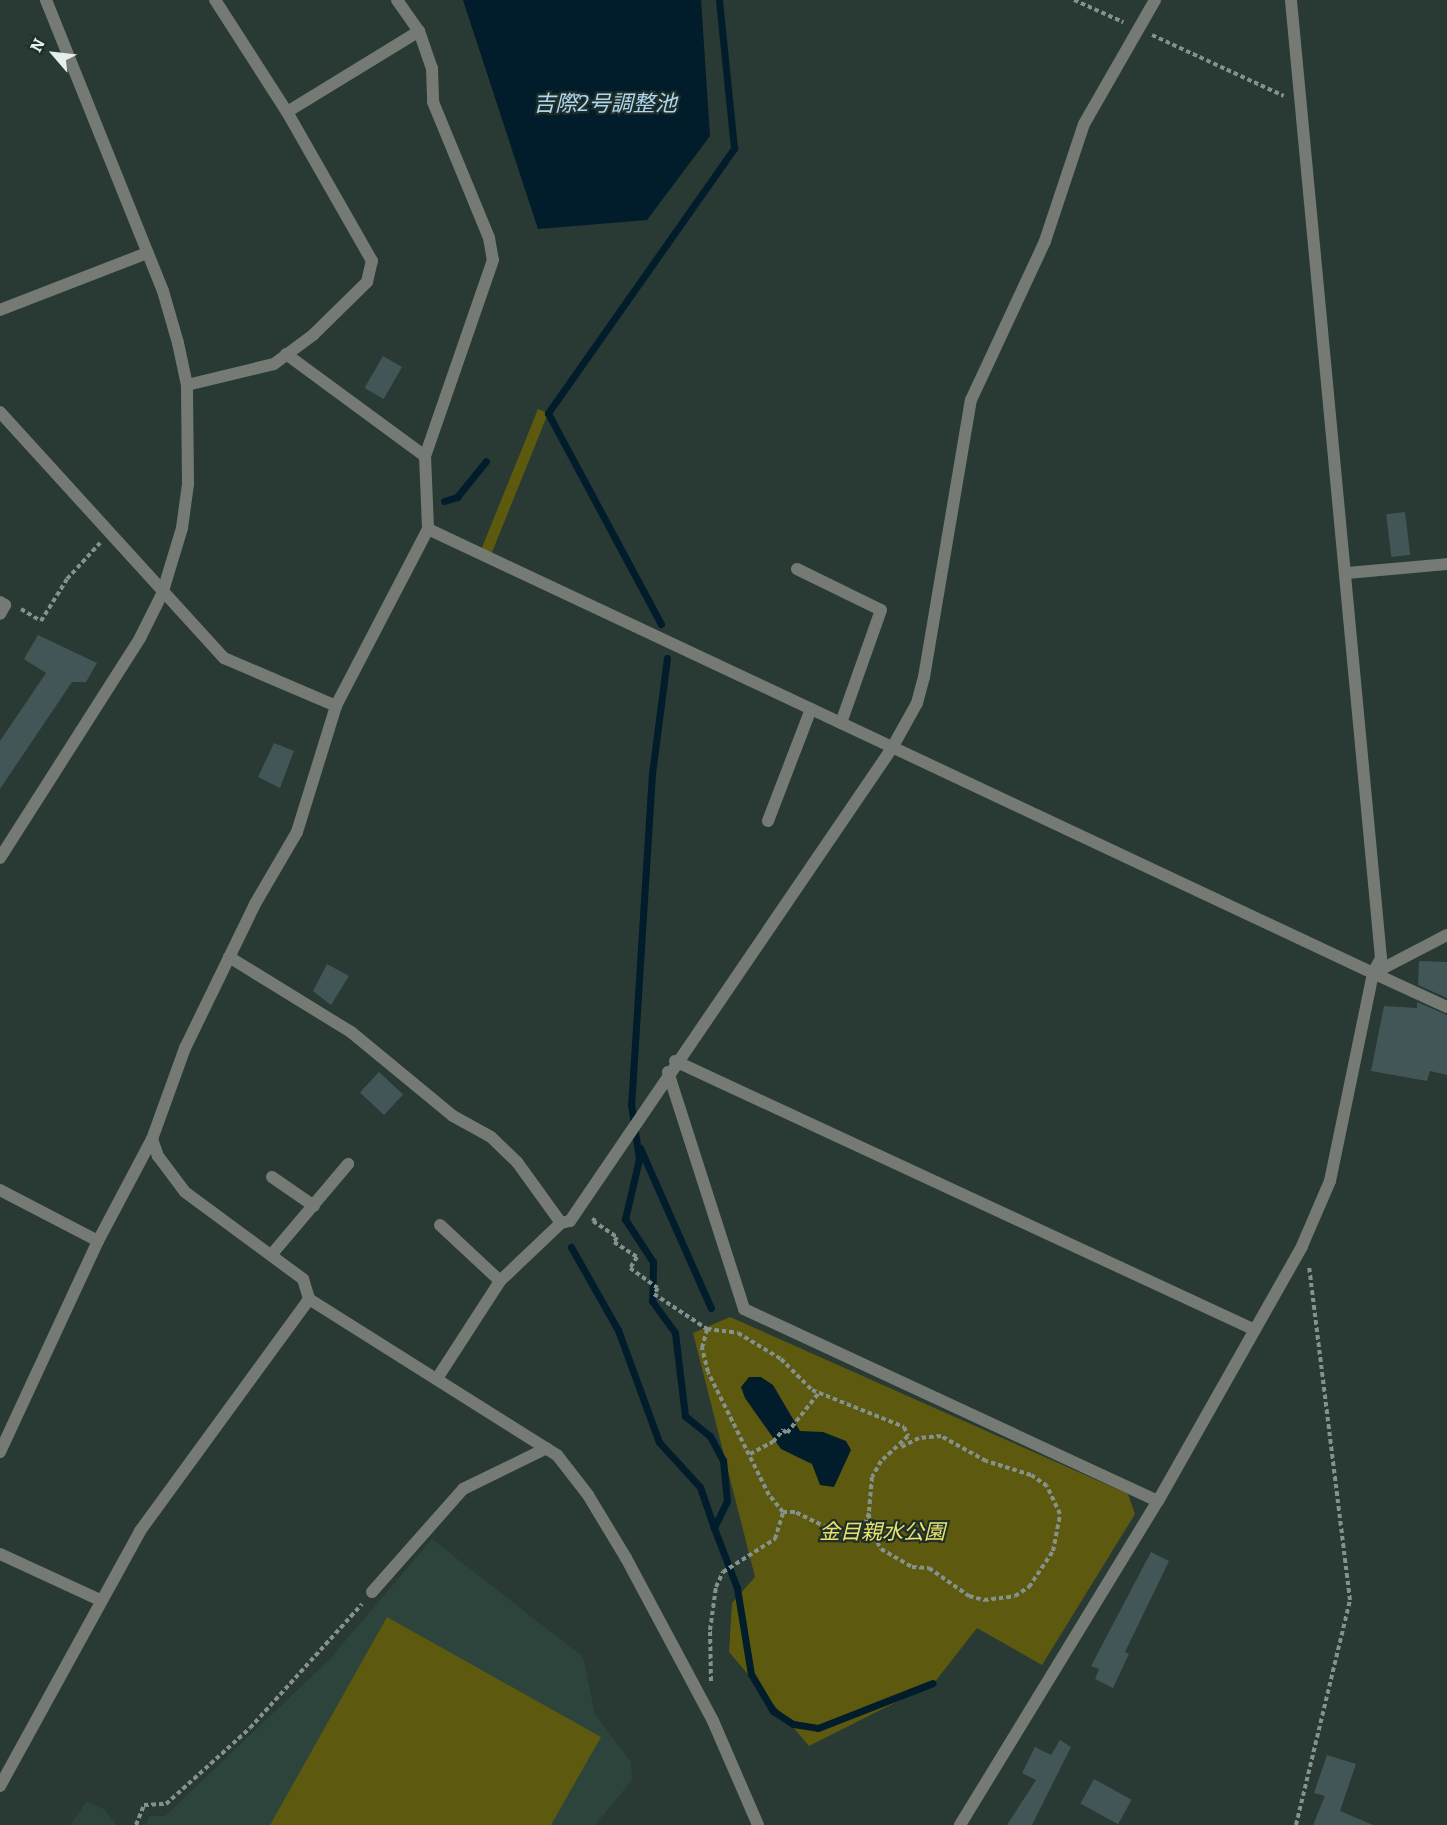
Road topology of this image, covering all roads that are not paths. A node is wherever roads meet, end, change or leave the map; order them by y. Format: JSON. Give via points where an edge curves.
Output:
{"nodes":[{"id":1,"x":46,"y":0,"type":"edge"},
{"id":2,"x":215,"y":0,"type":"edge"},
{"id":3,"x":397,"y":0,"type":"edge"},
{"id":4,"x":1155,"y":0,"type":"edge"},
{"id":5,"x":1291,"y":0,"type":"edge"},
{"id":6,"x":419,"y":31,"type":"junction"},
{"id":7,"x":287,"y":112,"type":"junction"},
{"id":8,"x":147,"y":253,"type":"junction"},
{"id":9,"x":0,"y":310,"type":"edge"},
{"id":10,"x":286,"y":354,"type":"junction"},
{"id":11,"x":188,"y":386,"type":"junction"},
{"id":12,"x":0,"y":412,"type":"edge"},
{"id":13,"x":425,"y":456,"type":"junction"},
{"id":14,"x":429,"y":529,"type":"junction"},
{"id":15,"x":1447,"y":564,"type":"edge"},
{"id":16,"x":797,"y":569,"type":"dead end"},
{"id":17,"x":1347,"y":573,"type":"junction"},
{"id":18,"x":162,"y":594,"type":"junction"},
{"id":19,"x":0,"y":602,"type":"edge"},
{"id":20,"x":0,"y":614,"type":"edge"},
{"id":21,"x":336,"y":706,"type":"junction"},
{"id":22,"x":811,"y":710,"type":"junction"},
{"id":23,"x":841,"y":723,"type":"junction"},
{"id":24,"x":892,"y":748,"type":"junction"},
{"id":25,"x":768,"y":821,"type":"dead end"},
{"id":26,"x":0,"y":858,"type":"edge"},
{"id":27,"x":1447,"y":935,"type":"edge"},
{"id":28,"x":229,"y":957,"type":"junction"},
{"id":29,"x":1373,"y":973,"type":"junction"},
{"id":30,"x":1447,"y":1007,"type":"edge"},
{"id":31,"x":675,"y":1061,"type":"junction"},
{"id":32,"x":668,"y":1072,"type":"junction"},
{"id":33,"x":152,"y":1138,"type":"junction"},
{"id":34,"x":348,"y":1164,"type":"dead end"},
{"id":35,"x":272,"y":1177,"type":"dead end"},
{"id":36,"x":0,"y":1190,"type":"edge"},
{"id":37,"x":314,"y":1206,"type":"junction"},
{"id":38,"x":561,"y":1223,"type":"junction"},
{"id":39,"x":440,"y":1225,"type":"dead end"},
{"id":40,"x":98,"y":1241,"type":"junction"},
{"id":41,"x":272,"y":1254,"type":"junction"},
{"id":42,"x":500,"y":1281,"type":"junction"},
{"id":43,"x":309,"y":1299,"type":"junction"},
{"id":44,"x":1255,"y":1330,"type":"junction"},
{"id":45,"x":438,"y":1377,"type":"junction"},
{"id":46,"x":546,"y":1448,"type":"junction"},
{"id":47,"x":0,"y":1452,"type":"edge"},
{"id":48,"x":1158,"y":1501,"type":"junction"},
{"id":49,"x":0,"y":1554,"type":"edge"},
{"id":50,"x":372,"y":1592,"type":"road end"},
{"id":51,"x":100,"y":1600,"type":"junction"},
{"id":52,"x":0,"y":1786,"type":"edge"},
{"id":53,"x":758,"y":1825,"type":"edge"},
{"id":54,"x":960,"y":1825,"type":"edge"}],
"edges":[{"from":1,"to":8,"type":"street"},
{"from":2,"to":7,"type":"street"},
{"from":3,"to":6,"type":"street"},
{"from":4,"to":24,"type":"street","via":[[1084,124],[1045,241],[971,400],[924,677],[917,703]]},
{"from":5,"to":17,"type":"street"},
{"from":6,"to":7,"type":"street"},
{"from":6,"to":13,"type":"street","via":[[432,68],[433,102],[489,238],[493,260]]},
{"from":7,"to":10,"type":"street","via":[[372,261],[367,282]]},
{"from":8,"to":9,"type":"street"},
{"from":8,"to":11,"type":"street","via":[[162,291]]},
{"from":10,"to":11,"type":"street","via":[[274,364]]},
{"from":10,"to":13,"type":"street"},
{"from":11,"to":18,"type":"street","via":[[188,484],[182,528]]},
{"from":12,"to":18,"type":"street"},
{"from":13,"to":14,"type":"street"},
{"from":14,"to":21,"type":"street"},
{"from":14,"to":22,"type":"street"},
{"from":15,"to":17,"type":"street"},
{"from":16,"to":23,"type":"street","via":[[881,610]]},
{"from":17,"to":29,"type":"street","via":[[1381,958]]},
{"from":18,"to":21,"type":"street","via":[[224,658]]},
{"from":18,"to":26,"type":"street","via":[[140,638]]},
{"from":19,"to":20,"type":"street","via":[[6,605]]},
{"from":21,"to":28,"type":"street","via":[[297,831]]},
{"from":22,"to":23,"type":"street"},
{"from":22,"to":25,"type":"street"},
{"from":23,"to":24,"type":"street"},
{"from":24,"to":29,"type":"street"},
{"from":24,"to":31,"type":"street"},
{"from":27,"to":29,"type":"street"},
{"from":28,"to":33,"type":"street","via":[[185,1048]]},
{"from":28,"to":38,"type":"street","via":[[351,1032],[453,1116],[491,1137],[517,1162]]},
{"from":29,"to":30,"type":"street"},
{"from":29,"to":44,"type":"street","via":[[1330,1180],[1302,1246]]},
{"from":31,"to":32,"type":"street"},
{"from":31,"to":44,"type":"street"},
{"from":32,"to":38,"type":"street","via":[[570,1221]]},
{"from":32,"to":48,"type":"street","via":[[744,1310]]},
{"from":33,"to":40,"type":"street"},
{"from":33,"to":41,"type":"street","via":[[158,1156],[185,1192]]},
{"from":34,"to":37,"type":"street"},
{"from":35,"to":37,"type":"street"},
{"from":36,"to":40,"type":"street"},
{"from":37,"to":41,"type":"street"},
{"from":38,"to":42,"type":"street"},
{"from":39,"to":42,"type":"street"},
{"from":40,"to":47,"type":"street"},
{"from":41,"to":43,"type":"street","via":[[303,1279]]},
{"from":42,"to":45,"type":"street"},
{"from":43,"to":45,"type":"street"},
{"from":43,"to":51,"type":"street","via":[[140,1531]]},
{"from":44,"to":48,"type":"street"},
{"from":45,"to":46,"type":"street"},
{"from":46,"to":50,"type":"street","via":[[463,1489]]},
{"from":46,"to":53,"type":"street","via":[[588,1495],[626,1558],[713,1721]]},
{"from":48,"to":54,"type":"street"},
{"from":49,"to":51,"type":"street"},
{"from":51,"to":52,"type":"street"}]}
